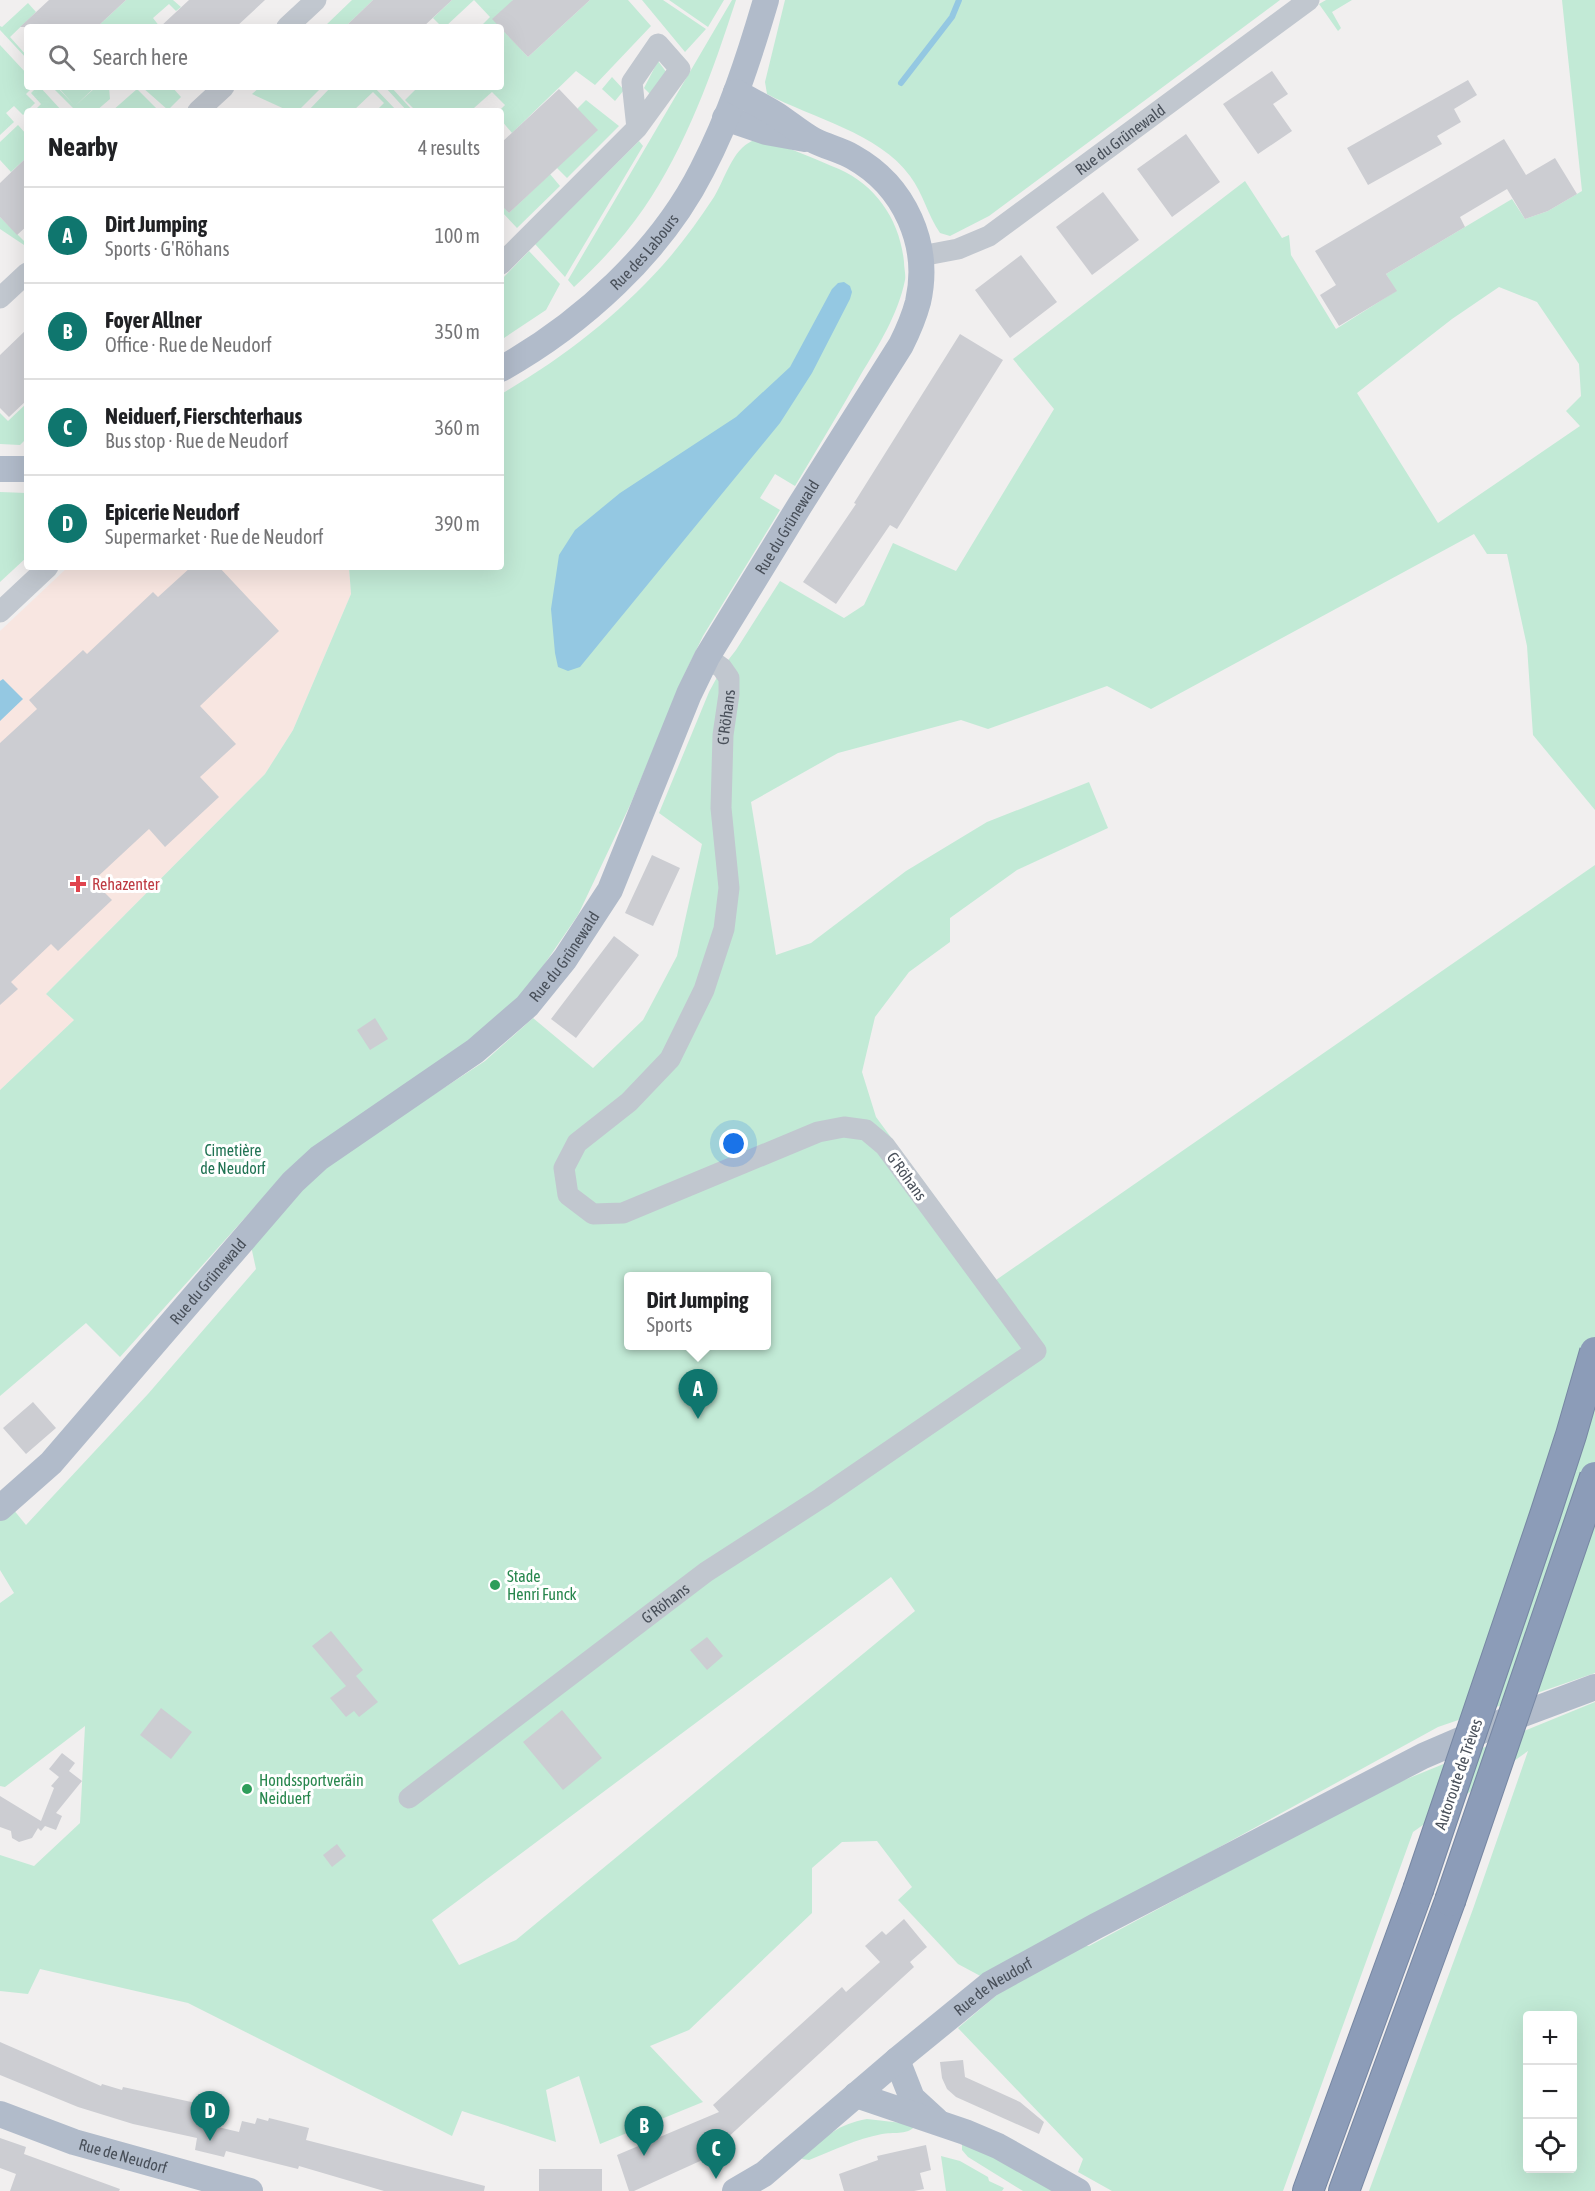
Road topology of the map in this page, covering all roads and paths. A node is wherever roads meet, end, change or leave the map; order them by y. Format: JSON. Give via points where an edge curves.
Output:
{"nodes":[{"id":1,"x":316,"y":0,"type":"edge"},
{"id":2,"x":766,"y":0,"type":"edge"},
{"id":3,"x":1309,"y":0,"type":"edge"},
{"id":4,"x":291,"y":24,"type":"edge"},
{"id":5,"x":221,"y":90,"type":"edge"},
{"id":6,"x":736,"y":93,"type":"junction"},
{"id":7,"x":201,"y":108,"type":"edge"},
{"id":8,"x":725,"y":118,"type":"junction"},
{"id":9,"x":637,"y":128,"type":"dead end"},
{"id":10,"x":814,"y":140,"type":"junction"},
{"id":11,"x":921,"y":256,"type":"junction"},
{"id":12,"x":504,"y":261,"type":"edge"},
{"id":13,"x":24,"y":276,"type":"edge"},
{"id":14,"x":0,"y":298,"type":"edge"},
{"id":15,"x":504,"y":367,"type":"edge"},
{"id":16,"x":0,"y":469,"type":"edge"},
{"id":17,"x":24,"y":470,"type":"edge"},
{"id":18,"x":45,"y":570,"type":"edge"},
{"id":19,"x":0,"y":612,"type":"edge"},
{"id":20,"x":707,"y":657,"type":"junction"},
{"id":21,"x":1595,"y":1352,"type":"edge"},
{"id":22,"x":1595,"y":1477,"type":"edge"},
{"id":23,"x":0,"y":1508,"type":"edge"},
{"id":24,"x":1595,"y":1686,"type":"edge"},
{"id":25,"x":409,"y":1798,"type":"dead end"},
{"id":26,"x":897,"y":2060,"type":"junction"},
{"id":27,"x":855,"y":2095,"type":"junction"},
{"id":28,"x":0,"y":2114,"type":"edge"},
{"id":29,"x":940,"y":2124,"type":"junction"},
{"id":30,"x":1310,"y":2184,"type":"edge"},
{"id":31,"x":1344,"y":2190,"type":"edge"},
{"id":32,"x":250,"y":2191,"type":"edge"},
{"id":33,"x":735,"y":2191,"type":"edge"},
{"id":34,"x":1078,"y":2191,"type":"edge"}],
"edges":[{"from":1,"to":4,"type":"street"},
{"from":2,"to":6,"type":"main road","name":"Rue des Labours"},
{"from":3,"to":11,"type":"street","name":"Rue du Grünewald","via":[[989,236],[958,249]]},
{"from":5,"to":7,"type":"street"},
{"from":6,"to":8,"type":"main road","name":"Rue des Labours"},
{"from":6,"to":10,"type":"main road","name":"Rue du Grünewald"},
{"from":8,"to":10,"type":"main road","name":"Rue du Grünewald","via":[[766,132]]},
{"from":8,"to":15,"type":"main road","name":"Rue des Labours","via":[[682,204],[636,264],[583,313]]},
{"from":9,"to":12,"type":"street"},
{"from":10,"to":11,"type":"main road","name":"Rue du Grünewald","via":[[853,157],[891,188],[906,209]]},
{"from":11,"to":20,"type":"main road","name":"Rue du Grünewald","via":[[918,302],[901,345]]},
{"from":13,"to":14,"type":"street"},
{"from":16,"to":17,"type":"main road"},
{"from":18,"to":19,"type":"street"},
{"from":20,"to":23,"type":"main road","name":"Rue du Grünewald","via":[[609,890],[565,959],[527,1006],[476,1051],[319,1158],[293,1182],[51,1463]]},
{"from":20,"to":25,"type":"street","name":"G'Röhans","via":[[729,678],[721,808],[729,888],[724,929],[704,990],[670,1059],[629,1102],[577,1143],[564,1168],[568,1195],[593,1214],[623,1213],[818,1132],[844,1127],[866,1130],[885,1146],[1036,1351],[706,1572]]},
{"from":21,"to":30,"type":"highway","name":"Autoroute de Trèves","bridge":true,"via":[[1545,1515],[1418,1890]]},
{"from":22,"to":31,"type":"highway","bridge":true,"via":[[1450,1901]]},
{"from":24,"to":26,"type":"main road","name":"Rue de Neudorf","via":[[1423,1756],[1096,1926],[990,1984]]},
{"from":26,"to":27,"type":"main road","name":"Rue de Neudorf"},
{"from":26,"to":29,"type":"main road","via":[[912,2098]]},
{"from":27,"to":29,"type":"main road"},
{"from":27,"to":33,"type":"main road","name":"Rue de Neudorf","via":[[764,2174]]},
{"from":28,"to":32,"type":"main road","name":"Rue de Neudorf","via":[[74,2142]]},
{"from":29,"to":34,"type":"main road","via":[[998,2146]]}]}
